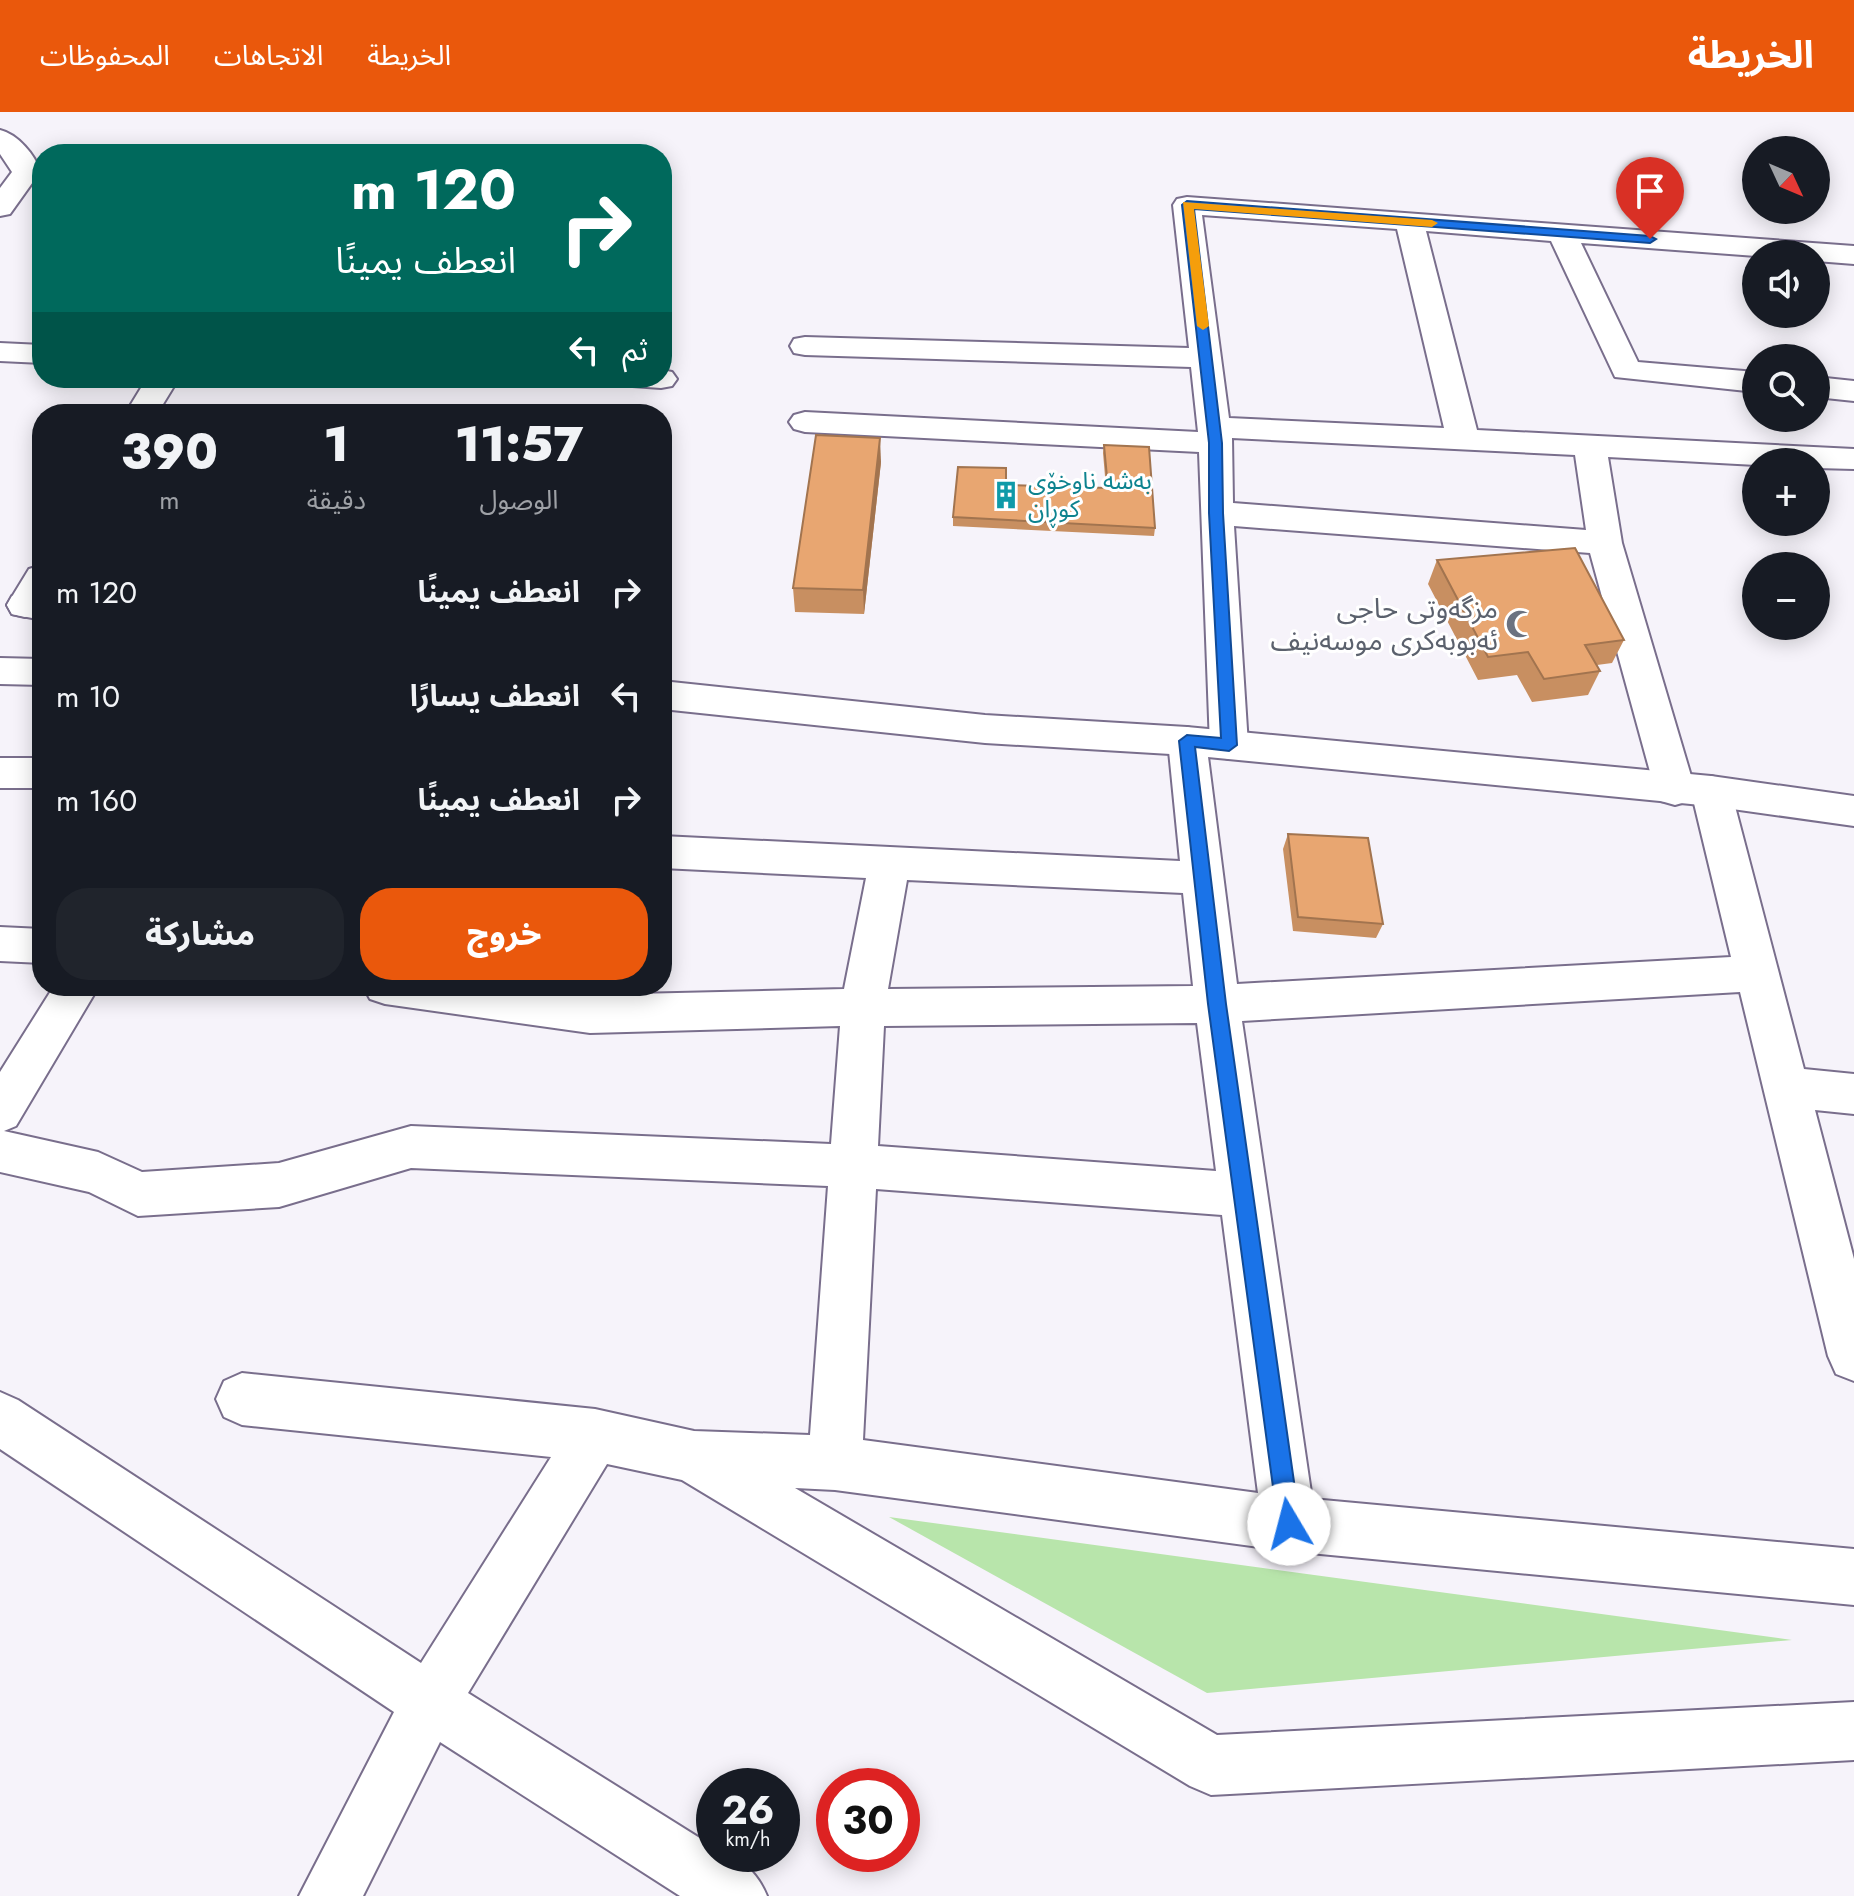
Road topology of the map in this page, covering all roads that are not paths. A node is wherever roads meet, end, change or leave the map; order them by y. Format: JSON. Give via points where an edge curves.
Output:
{"nodes":[{"id":1,"x":0,"y":138,"type":"edge"},
{"id":2,"x":0,"y":208,"type":"edge"},
{"id":3,"x":1409,"y":221,"type":"junction"},
{"id":4,"x":1562,"y":233,"type":"junction"},
{"id":5,"x":1854,"y":255,"type":"edge"},
{"id":6,"x":805,"y":346,"type":"dead end"},
{"id":7,"x":0,"y":352,"type":"edge"},
{"id":8,"x":32,"y":354,"type":"edge"},
{"id":9,"x":1207,"y":358,"type":"junction"},
{"id":10,"x":1742,"y":381,"type":"edge"},
{"id":11,"x":1830,"y":388,"type":"edge"},
{"id":12,"x":1854,"y":391,"type":"edge"},
{"id":13,"x":805,"y":422,"type":"dead end"},
{"id":14,"x":1215,"y":435,"type":"junction"},
{"id":15,"x":1463,"y":440,"type":"junction"},
{"id":16,"x":1590,"y":446,"type":"junction"},
{"id":17,"x":1854,"y":459,"type":"edge"},
{"id":18,"x":1216,"y":513,"type":"junction"},
{"id":19,"x":1605,"y":543,"type":"junction"},
{"id":20,"x":0,"y":671,"type":"edge"},
{"id":21,"x":32,"y":672,"type":"edge"},
{"id":22,"x":672,"y":696,"type":"edge"},
{"id":23,"x":1208,"y":743,"type":"junction"},
{"id":24,"x":0,"y":773,"type":"edge"},
{"id":25,"x":32,"y":773,"type":"edge"},
{"id":26,"x":1693,"y":790,"type":"junction"},
{"id":27,"x":1854,"y":811,"type":"edge"},
{"id":28,"x":672,"y":852,"type":"edge"},
{"id":29,"x":889,"y":863,"type":"junction"},
{"id":30,"x":1203,"y":878,"type":"junction"},
{"id":31,"x":0,"y":944,"type":"edge"},
{"id":32,"x":32,"y":946,"type":"edge"},
{"id":33,"x":1757,"y":973,"type":"junction"},
{"id":34,"x":71,"y":996,"type":"edge"},
{"id":35,"x":533,"y":996,"type":"edge"},
{"id":36,"x":592,"y":1000,"type":"edge"},
{"id":37,"x":1217,"y":1004,"type":"junction"},
{"id":38,"x":863,"y":1007,"type":"junction"},
{"id":39,"x":1788,"y":1087,"type":"junction"},
{"id":40,"x":1854,"y":1094,"type":"edge"},
{"id":41,"x":0,"y":1112,"type":"edge"},
{"id":42,"x":0,"y":1151,"type":"edge"},
{"id":43,"x":854,"y":1166,"type":"junction"},
{"id":44,"x":1243,"y":1195,"type":"junction"},
{"id":45,"x":1854,"y":1356,"type":"edge"},
{"id":46,"x":242,"y":1399,"type":"dead end"},
{"id":47,"x":0,"y":1418,"type":"edge"},
{"id":48,"x":595,"y":1435,"type":"junction"},
{"id":49,"x":691,"y":1456,"type":"junction"},
{"id":50,"x":835,"y":1463,"type":"junction"},
{"id":51,"x":1289,"y":1524,"type":"junction"},
{"id":52,"x":1854,"y":1577,"type":"edge"},
{"id":53,"x":430,"y":1702,"type":"junction"},
{"id":54,"x":1854,"y":1731,"type":"edge"},
{"id":55,"x":330,"y":1896,"type":"edge"},
{"id":56,"x":736,"y":1896,"type":"edge"}],
"edges":[{"from":1,"to":2,"type":"street","via":[[26,172]]},
{"from":3,"to":4,"type":"street"},
{"from":3,"to":9,"type":"street","via":[[1187,205]]},
{"from":3,"to":15,"type":"street"},
{"from":4,"to":5,"type":"street"},
{"from":4,"to":10,"type":"street","via":[[1626,370]]},
{"from":6,"to":9,"type":"street"},
{"from":7,"to":8,"type":"street"},
{"from":9,"to":14,"type":"street"},
{"from":11,"to":12,"type":"street"},
{"from":13,"to":14,"type":"street"},
{"from":14,"to":15,"type":"street"},
{"from":14,"to":18,"type":"street"},
{"from":15,"to":16,"type":"street"},
{"from":16,"to":17,"type":"street"},
{"from":16,"to":19,"type":"street"},
{"from":18,"to":19,"type":"street"},
{"from":18,"to":23,"type":"street"},
{"from":19,"to":26,"type":"street"},
{"from":20,"to":21,"type":"street"},
{"from":22,"to":23,"type":"street","via":[[985,729]]},
{"from":23,"to":26,"type":"street"},
{"from":23,"to":30,"type":"street"},
{"from":24,"to":25,"type":"street"},
{"from":26,"to":27,"type":"street"},
{"from":26,"to":33,"type":"street"},
{"from":28,"to":29,"type":"street"},
{"from":29,"to":30,"type":"street"},
{"from":29,"to":38,"type":"street"},
{"from":30,"to":37,"type":"street"},
{"from":31,"to":32,"type":"street"},
{"from":33,"to":37,"type":"street"},
{"from":33,"to":39,"type":"street"},
{"from":34,"to":41,"type":"street"},
{"from":35,"to":36,"type":"street"},
{"from":36,"to":38,"type":"street"},
{"from":37,"to":38,"type":"street"},
{"from":37,"to":44,"type":"street"},
{"from":38,"to":43,"type":"street"},
{"from":39,"to":40,"type":"street"},
{"from":39,"to":45,"type":"street"},
{"from":42,"to":43,"type":"street","via":[[98,1173],[138,1194],[279,1185],[411,1147]]},
{"from":43,"to":44,"type":"street"},
{"from":43,"to":50,"type":"street"},
{"from":44,"to":51,"type":"street"},
{"from":46,"to":48,"type":"street"},
{"from":47,"to":53,"type":"street"},
{"from":48,"to":49,"type":"street"},
{"from":48,"to":53,"type":"street"},
{"from":49,"to":50,"type":"street"},
{"from":49,"to":54,"type":"street","via":[[1211,1765]]},
{"from":50,"to":51,"type":"street"},
{"from":51,"to":52,"type":"street"},
{"from":53,"to":55,"type":"street"},
{"from":53,"to":56,"type":"street"}]}
